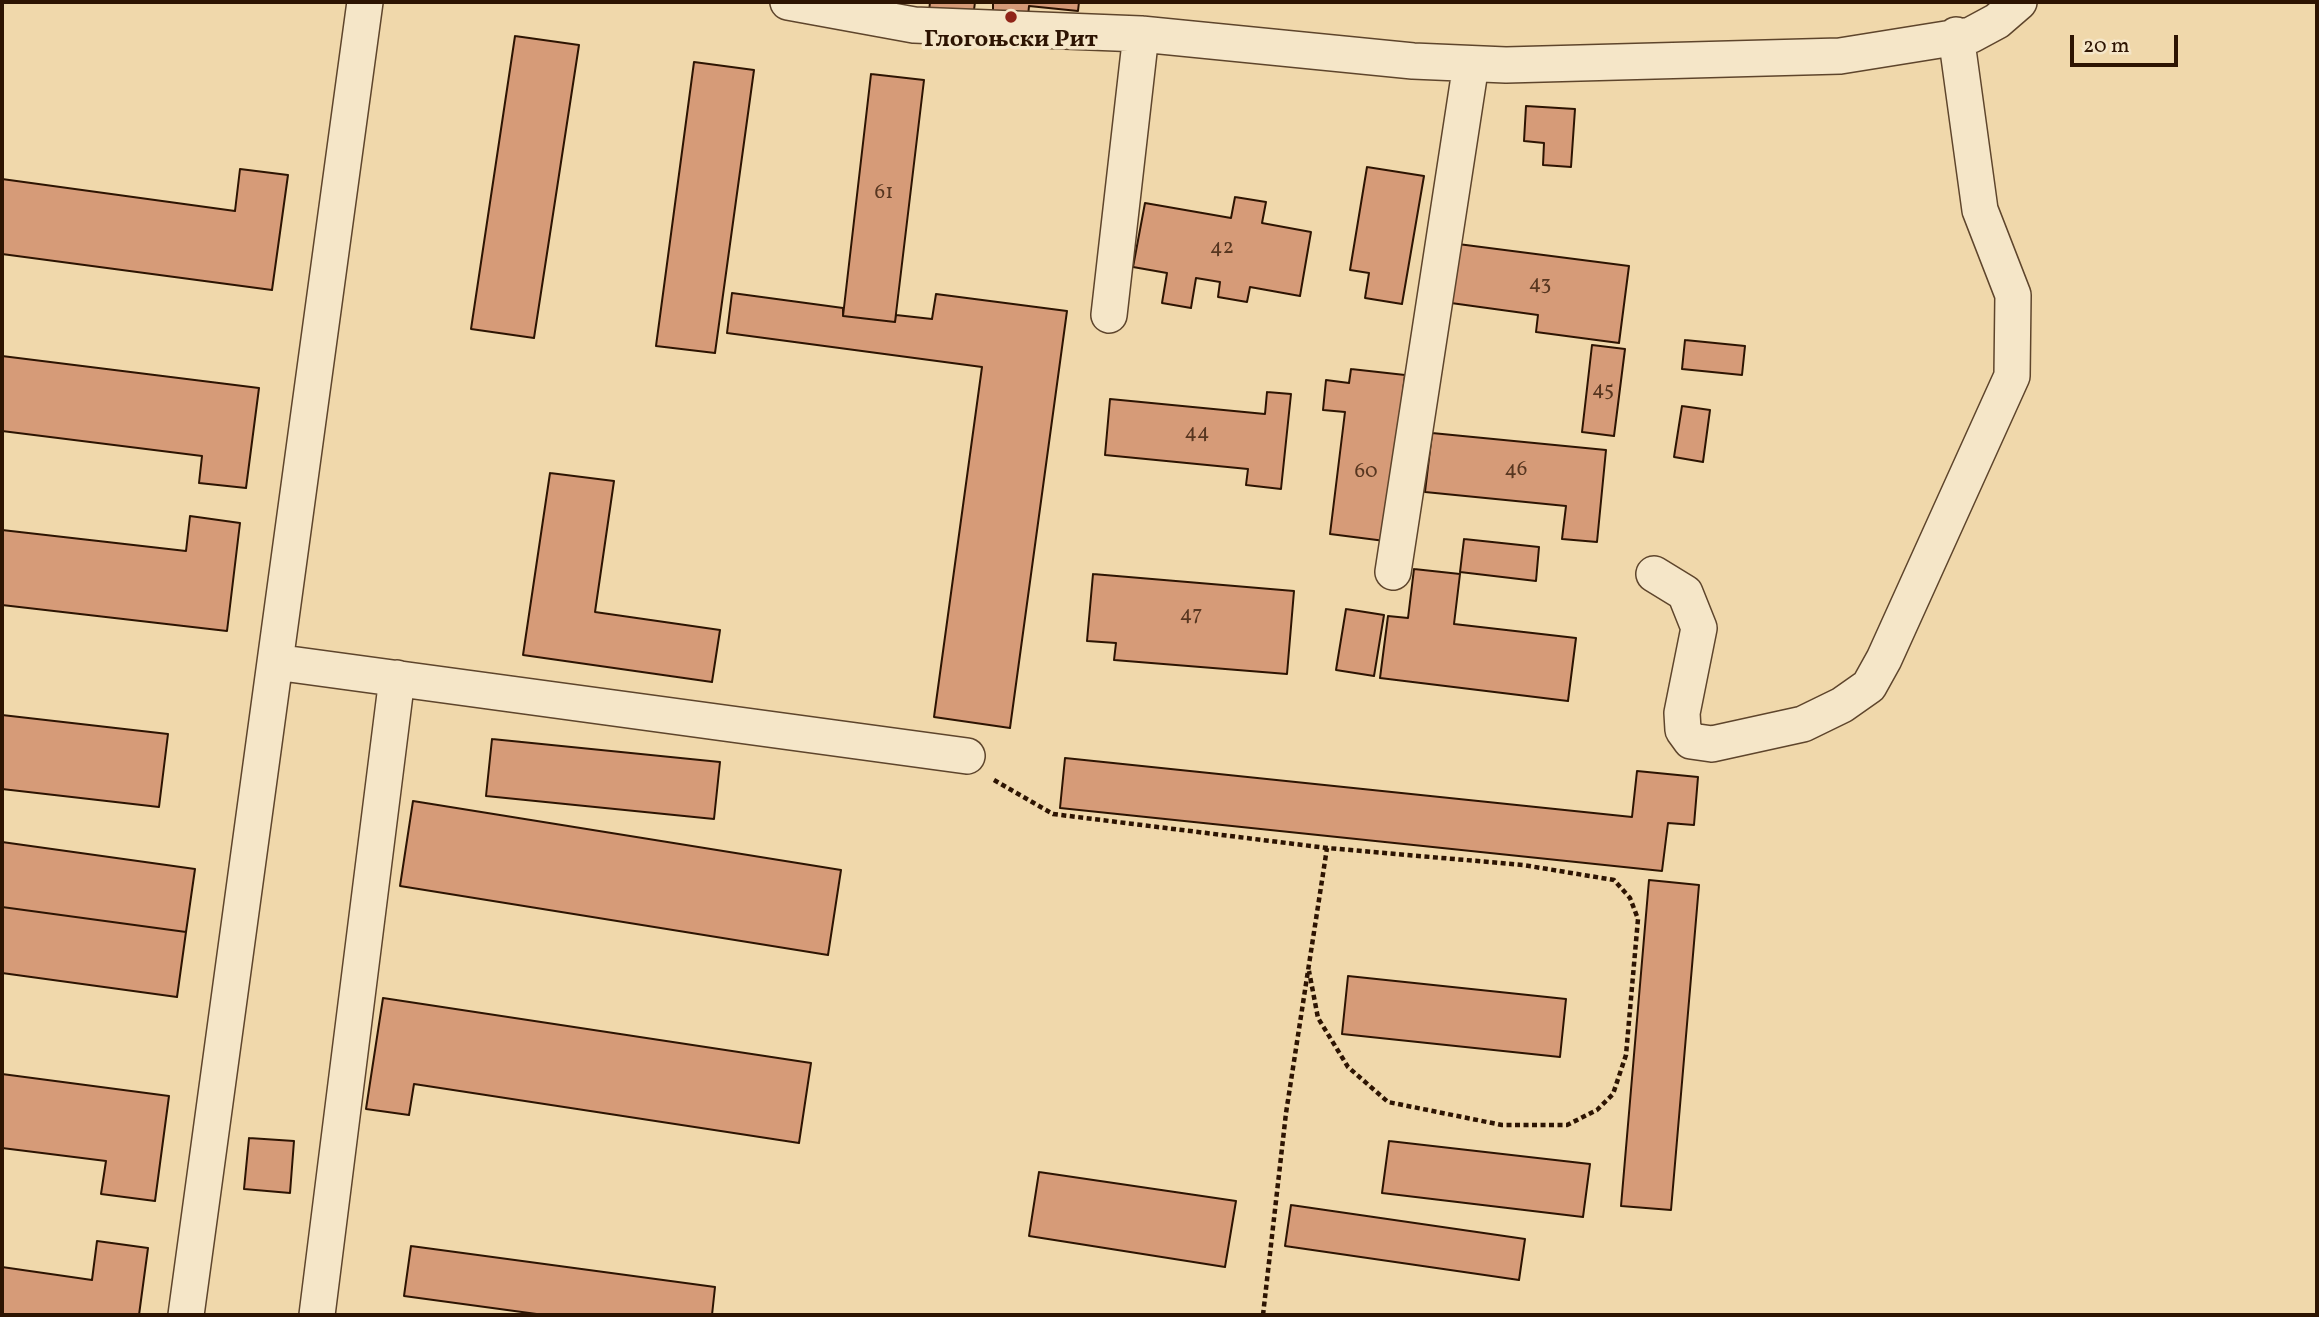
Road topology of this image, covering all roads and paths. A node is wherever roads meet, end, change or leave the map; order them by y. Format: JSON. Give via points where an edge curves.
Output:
{"nodes":[{"id":1,"x":365,"y":2,"type":"edge"},
{"id":2,"x":788,"y":2,"type":"edge"},
{"id":3,"x":2019,"y":2,"type":"edge"},
{"id":4,"x":1141,"y":34,"type":"junction"},
{"id":5,"x":1956,"y":35,"type":"junction"},
{"id":6,"x":1471,"y":64,"type":"junction"},
{"id":7,"x":1109,"y":315,"type":"dead end"},
{"id":8,"x":1394,"y":572,"type":"dead end"},
{"id":9,"x":1654,"y":574,"type":"dead end"},
{"id":10,"x":275,"y":662,"type":"junction"},
{"id":11,"x":397,"y":678,"type":"junction"},
{"id":12,"x":967,"y":756,"type":"joint"},
{"id":13,"x":1327,"y":848,"type":"junction"},
{"id":14,"x":1309,"y":971,"type":"junction"},
{"id":15,"x":186,"y":1315,"type":"edge"},
{"id":16,"x":317,"y":1315,"type":"edge"},
{"id":17,"x":1263,"y":1315,"type":"edge"}],
"edges":[{"from":1,"to":10,"type":"street"},
{"from":2,"to":4,"type":"street","via":[[914,25]]},
{"from":3,"to":5,"type":"street","via":[[1971,35]]},
{"from":4,"to":6,"type":"street"},
{"from":4,"to":7,"type":"street"},
{"from":5,"to":6,"type":"street","via":[[1840,56]]},
{"from":5,"to":9,"type":"street","via":[[1980,209],[2013,295],[2012,376],[1884,659],[1869,685],[1803,724],[1712,744],[1691,741],[1683,730],[1682,713],[1699,628],[1685,593]]},
{"from":6,"to":8,"type":"street"},
{"from":10,"to":11,"type":"street"},
{"from":10,"to":15,"type":"street"},
{"from":11,"to":12,"type":"street"},
{"from":11,"to":16,"type":"street"},
{"from":12,"to":13,"type":"path","via":[[993,780],[1052,814]]},
{"from":13,"to":14,"type":"path"},
{"from":13,"to":14,"type":"path","via":[[1523,865],[1614,880],[1630,898],[1638,919],[1626,1055],[1613,1094],[1597,1110],[1567,1125],[1502,1125],[1388,1102],[1348,1067],[1318,1018]]},
{"from":14,"to":17,"type":"path","via":[[1286,1112]]}]}
